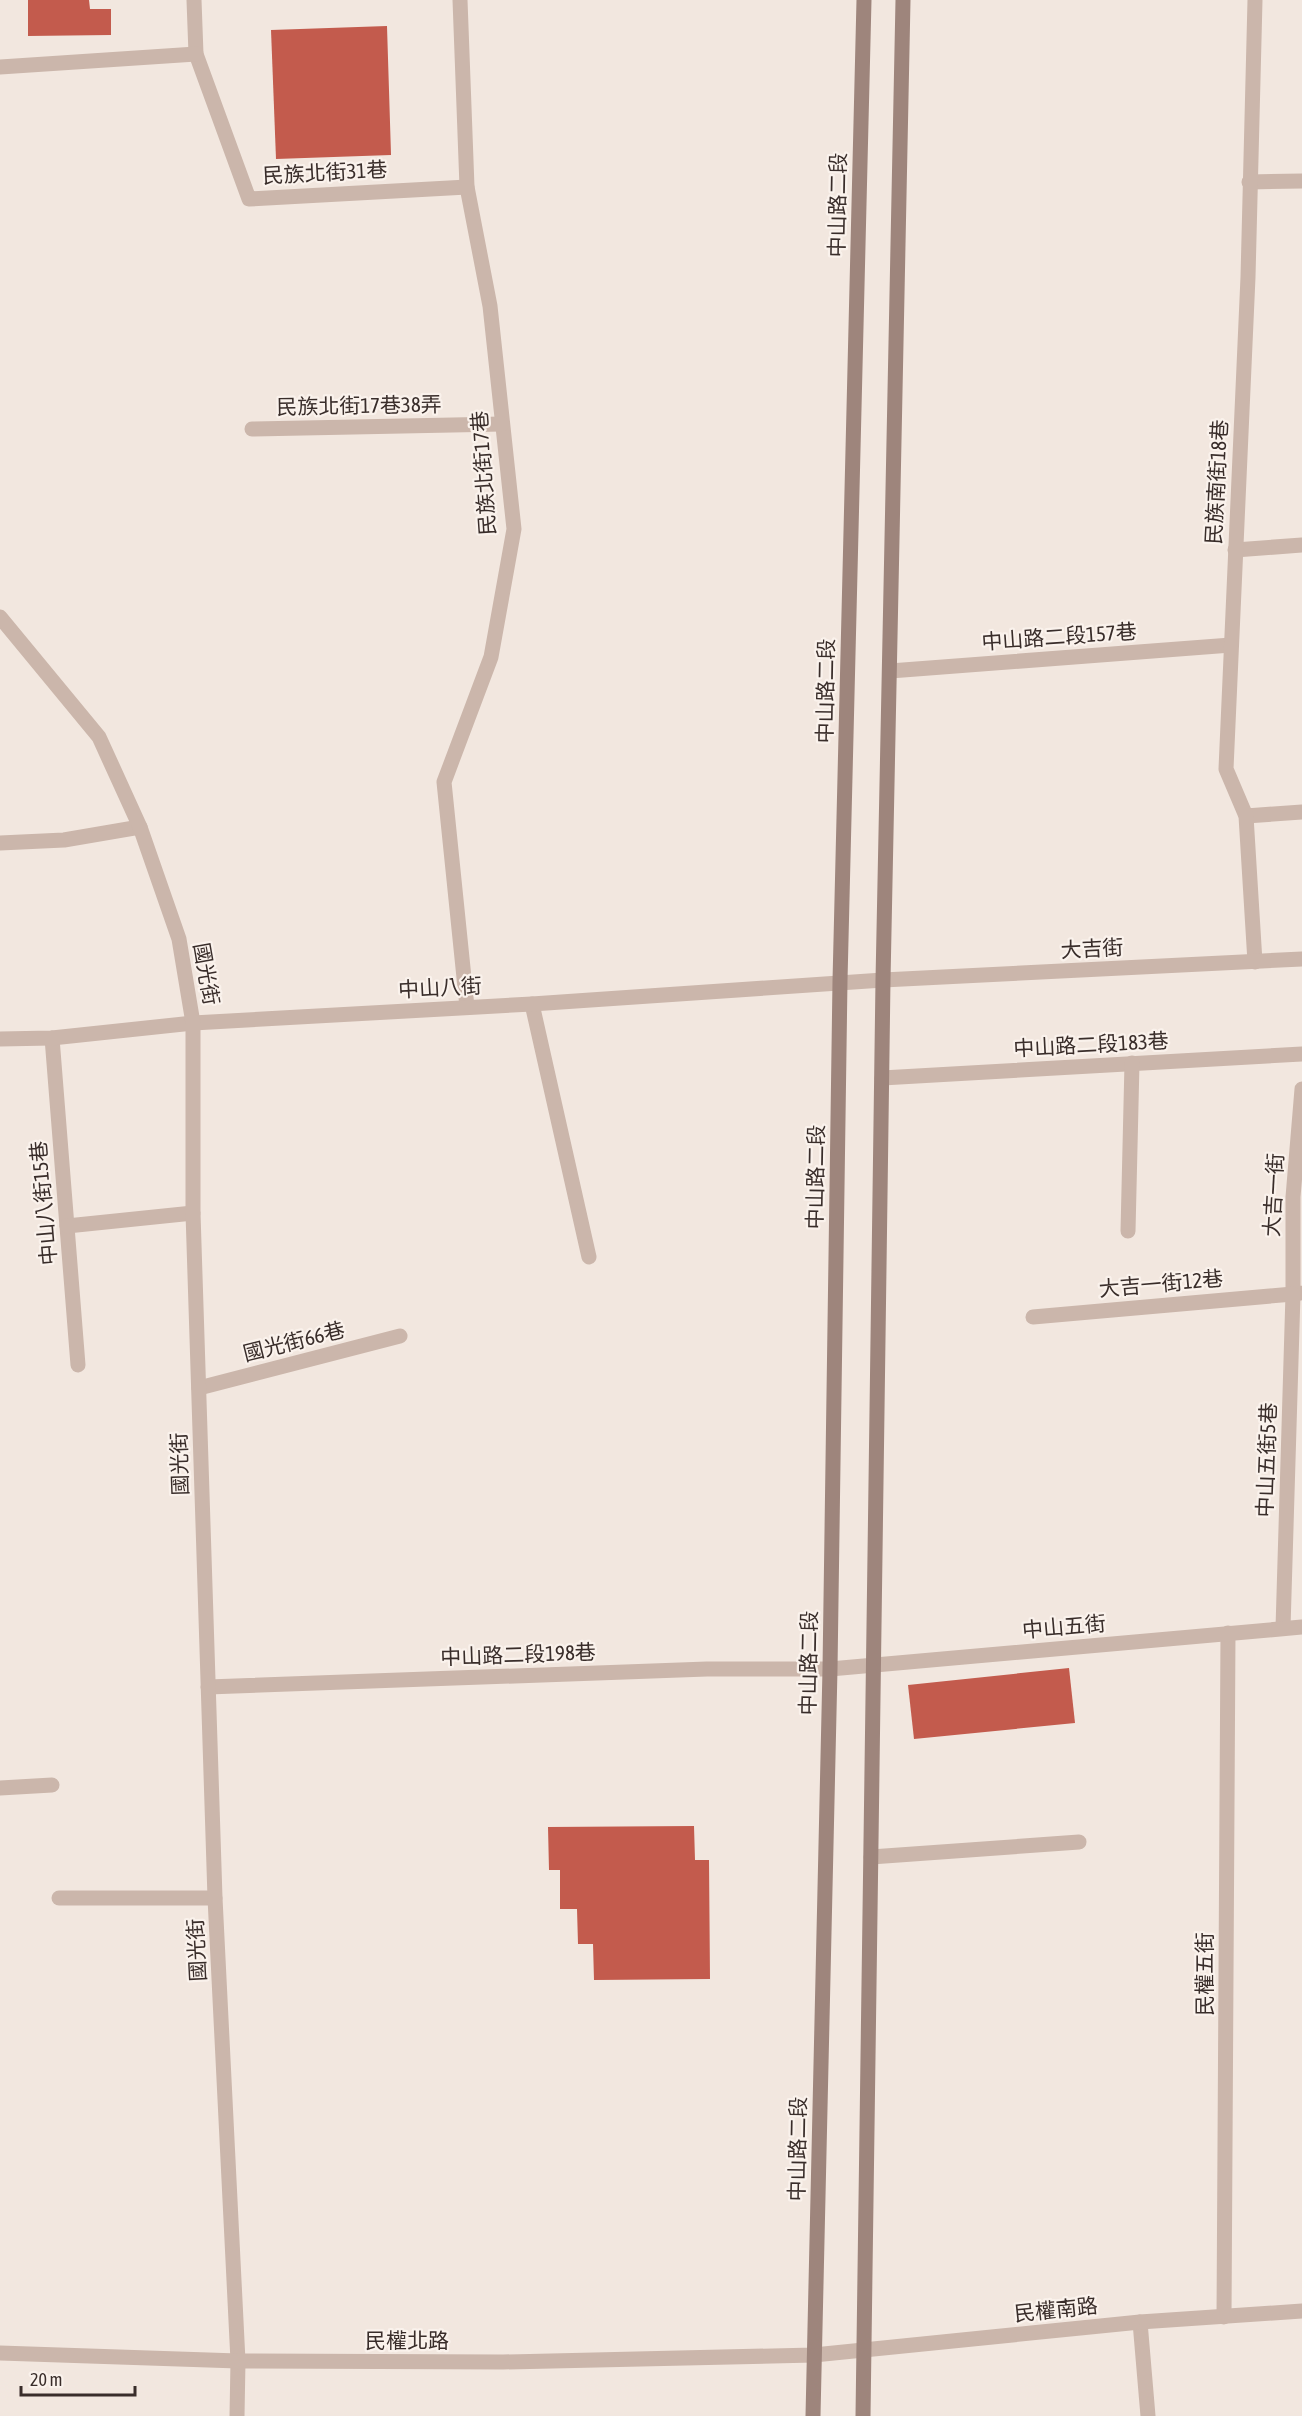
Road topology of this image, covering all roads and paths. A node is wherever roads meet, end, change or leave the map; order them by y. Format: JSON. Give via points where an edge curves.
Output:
{"nodes":[{"id":1,"x":194,"y":0,"type":"edge"},
{"id":2,"x":460,"y":0,"type":"edge"},
{"id":3,"x":864,"y":0,"type":"edge"},
{"id":4,"x":903,"y":0,"type":"edge"},
{"id":5,"x":1255,"y":0,"type":"edge"},
{"id":6,"x":196,"y":54,"type":"junction"},
{"id":7,"x":0,"y":67,"type":"edge"},
{"id":8,"x":1302,"y":181,"type":"edge"},
{"id":9,"x":1249,"y":182,"type":"junction"},
{"id":10,"x":467,"y":187,"type":"junction"},
{"id":11,"x":502,"y":424,"type":"junction"},
{"id":12,"x":252,"y":429,"type":"dead end"},
{"id":13,"x":1302,"y":545,"type":"edge"},
{"id":14,"x":1235,"y":550,"type":"junction"},
{"id":15,"x":0,"y":616,"type":"edge"},
{"id":16,"x":1232,"y":645,"type":"junction"},
{"id":17,"x":890,"y":671,"type":"junction"},
{"id":18,"x":1302,"y":812,"type":"edge"},
{"id":19,"x":1246,"y":816,"type":"junction"},
{"id":20,"x":140,"y":827,"type":"junction"},
{"id":21,"x":0,"y":843,"type":"edge"},
{"id":22,"x":1302,"y":959,"type":"edge"},
{"id":23,"x":1255,"y":962,"type":"junction"},
{"id":24,"x":883,"y":980,"type":"junction"},
{"id":25,"x":840,"y":981,"type":"junction"},
{"id":26,"x":532,"y":1004,"type":"junction"},
{"id":27,"x":467,"y":1007,"type":"junction"},
{"id":28,"x":194,"y":1023,"type":"junction"},
{"id":29,"x":52,"y":1038,"type":"junction"},
{"id":30,"x":0,"y":1039,"type":"edge"},
{"id":31,"x":1302,"y":1054,"type":"edge"},
{"id":32,"x":1132,"y":1063,"type":"junction"},
{"id":33,"x":882,"y":1078,"type":"junction"},
{"id":34,"x":1302,"y":1089,"type":"edge"},
{"id":35,"x":193,"y":1214,"type":"junction"},
{"id":36,"x":67,"y":1226,"type":"junction"},
{"id":37,"x":1128,"y":1231,"type":"dead end"},
{"id":38,"x":589,"y":1257,"type":"dead end"},
{"id":39,"x":1297,"y":1293,"type":"edge"},
{"id":40,"x":1034,"y":1317,"type":"dead end"},
{"id":41,"x":400,"y":1336,"type":"dead end"},
{"id":42,"x":78,"y":1365,"type":"dead end"},
{"id":43,"x":199,"y":1388,"type":"junction"},
{"id":44,"x":1302,"y":1627,"type":"edge"},
{"id":45,"x":1283,"y":1628,"type":"junction"},
{"id":46,"x":1228,"y":1633,"type":"junction"},
{"id":47,"x":874,"y":1665,"type":"junction"},
{"id":48,"x":830,"y":1669,"type":"junction"},
{"id":49,"x":208,"y":1687,"type":"junction"},
{"id":50,"x":52,"y":1785,"type":"dead end"},
{"id":51,"x":0,"y":1788,"type":"edge"},
{"id":52,"x":1078,"y":1842,"type":"dead end"},
{"id":53,"x":871,"y":1857,"type":"junction"},
{"id":54,"x":59,"y":1898,"type":"dead end"},
{"id":55,"x":215,"y":1898,"type":"junction"},
{"id":56,"x":1302,"y":2311,"type":"edge"},
{"id":57,"x":1224,"y":2317,"type":"junction"},
{"id":58,"x":1140,"y":2322,"type":"junction"},
{"id":59,"x":863,"y":2352,"type":"junction"},
{"id":60,"x":0,"y":2353,"type":"edge"},
{"id":61,"x":814,"y":2355,"type":"junction"},
{"id":62,"x":238,"y":2361,"type":"junction"},
{"id":63,"x":237,"y":2416,"type":"edge"},
{"id":64,"x":813,"y":2416,"type":"edge"},
{"id":65,"x":863,"y":2416,"type":"edge"},
{"id":66,"x":1148,"y":2416,"type":"edge"}],
"edges":[{"from":1,"to":6,"type":"street","name":"民族北街31巷"},
{"from":2,"to":10,"type":"street","name":"民族北街17巷"},
{"from":3,"to":25,"type":"main road","name":"中山路二段"},
{"from":4,"to":17,"type":"main road"},
{"from":5,"to":9,"type":"street","name":"民族南街18巷"},
{"from":6,"to":7,"type":"street"},
{"from":6,"to":10,"type":"street","name":"民族北街31巷","via":[[249,199]]},
{"from":8,"to":9,"type":"street"},
{"from":9,"to":14,"type":"street","name":"民族南街18巷"},
{"from":10,"to":11,"type":"street","name":"民族北街17巷","via":[[490,306]]},
{"from":11,"to":12,"type":"street","name":"民族北街17巷38弄"},
{"from":11,"to":27,"type":"street","name":"民族北街17巷","via":[[513,529],[491,657],[444,782]]},
{"from":13,"to":14,"type":"street"},
{"from":14,"to":16,"type":"street","name":"民族南街18巷"},
{"from":15,"to":20,"type":"street","name":"國光街","via":[[99,737]]},
{"from":16,"to":17,"type":"street","name":"中山路二段157巷"},
{"from":16,"to":19,"type":"street","name":"民族南街18巷","via":[[1226,769]]},
{"from":17,"to":24,"type":"main road"},
{"from":18,"to":19,"type":"street"},
{"from":19,"to":23,"type":"street","name":"民族南街18巷"},
{"from":20,"to":21,"type":"street","via":[[64,840]]},
{"from":20,"to":28,"type":"street","name":"國光街","via":[[179,939]]},
{"from":22,"to":23,"type":"street","name":"大吉街"},
{"from":23,"to":24,"type":"street","name":"大吉街"},
{"from":24,"to":25,"type":"street","name":"中山八街"},
{"from":24,"to":33,"type":"main road"},
{"from":25,"to":26,"type":"street","name":"中山八街"},
{"from":25,"to":48,"type":"main road","name":"中山路二段"},
{"from":26,"to":27,"type":"street","name":"中山八街"},
{"from":26,"to":38,"type":"street"},
{"from":27,"to":28,"type":"street","name":"中山八街"},
{"from":28,"to":29,"type":"street","name":"中山八街"},
{"from":28,"to":35,"type":"street","name":"國光街"},
{"from":29,"to":30,"type":"street","name":"中山八街"},
{"from":29,"to":36,"type":"street","name":"中山八街15巷"},
{"from":31,"to":32,"type":"street","name":"中山路二段183巷"},
{"from":32,"to":33,"type":"street","name":"中山路二段183巷"},
{"from":32,"to":37,"type":"street"},
{"from":33,"to":47,"type":"main road"},
{"from":34,"to":39,"type":"street","name":"大吉一街","via":[[1293,1197]]},
{"from":35,"to":36,"type":"street"},
{"from":35,"to":43,"type":"street","name":"國光街"},
{"from":36,"to":42,"type":"street","name":"中山八街15巷"},
{"from":39,"to":40,"type":"street","name":"大吉一街12巷"},
{"from":39,"to":45,"type":"street","name":"中山五街5巷"},
{"from":41,"to":43,"type":"street","name":"國光街66巷"},
{"from":43,"to":49,"type":"street","name":"國光街"},
{"from":44,"to":45,"type":"street","name":"中山五街"},
{"from":45,"to":46,"type":"street","name":"中山五街"},
{"from":46,"to":47,"type":"street","name":"中山五街"},
{"from":46,"to":57,"type":"street","name":"民權五街"},
{"from":47,"to":48,"type":"street","name":"中山五街"},
{"from":47,"to":53,"type":"main road"},
{"from":48,"to":49,"type":"street","name":"中山路二段198巷","via":[[707,1669]]},
{"from":48,"to":61,"type":"main road","name":"中山路二段"},
{"from":49,"to":55,"type":"street","name":"國光街"},
{"from":50,"to":51,"type":"street"},
{"from":52,"to":53,"type":"street"},
{"from":53,"to":59,"type":"main road"},
{"from":54,"to":55,"type":"street"},
{"from":55,"to":62,"type":"street","name":"國光街"},
{"from":56,"to":57,"type":"street","name":"民權南路"},
{"from":57,"to":58,"type":"street","name":"民權南路"},
{"from":58,"to":59,"type":"street","name":"民權南路"},
{"from":58,"to":66,"type":"street"},
{"from":59,"to":61,"type":"street","name":"民權南路"},
{"from":59,"to":65,"type":"main road"},
{"from":60,"to":62,"type":"street","name":"民權北路"},
{"from":61,"to":62,"type":"street","name":"民權北路","via":[[503,2362]]},
{"from":61,"to":64,"type":"main road","name":"中山路二段"},
{"from":62,"to":63,"type":"street","name":"國光街"}]}
